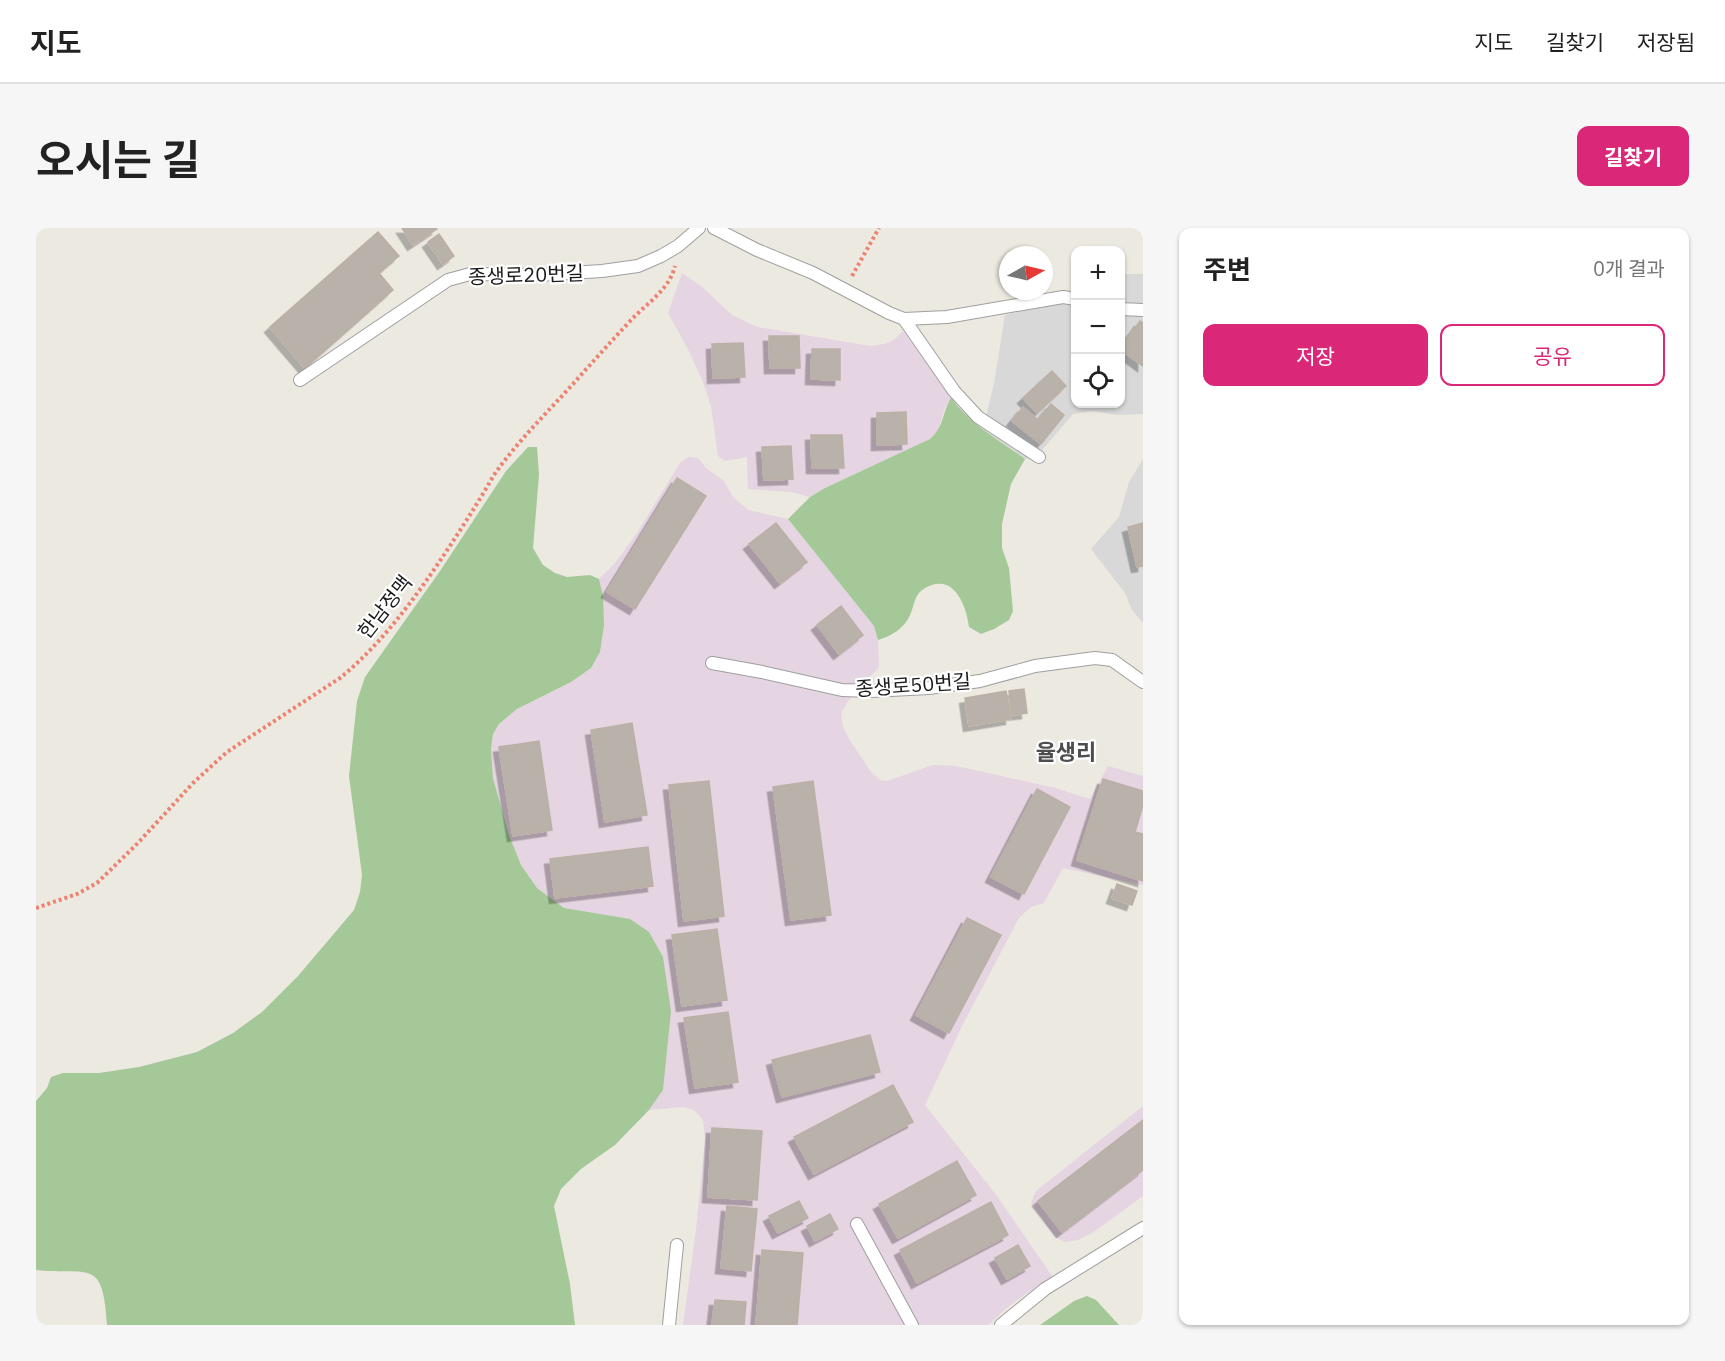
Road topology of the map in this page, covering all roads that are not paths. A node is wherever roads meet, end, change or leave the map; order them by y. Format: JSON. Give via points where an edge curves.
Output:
{"nodes":[{"id":1,"x":699,"y":228,"type":"edge"},
{"id":2,"x":714,"y":228,"type":"edge"},
{"id":3,"x":1071,"y":298,"type":"edge"},
{"id":4,"x":1125,"y":309,"type":"edge"},
{"id":5,"x":1143,"y":310,"type":"edge"},
{"id":6,"x":904,"y":319,"type":"junction"},
{"id":7,"x":300,"y":380,"type":"dead end"},
{"id":8,"x":1040,"y":457,"type":"dead end"},
{"id":9,"x":712,"y":663,"type":"dead end"},
{"id":10,"x":1143,"y":682,"type":"edge"},
{"id":11,"x":857,"y":1224,"type":"dead end"},
{"id":12,"x":1143,"y":1228,"type":"edge"},
{"id":13,"x":677,"y":1245,"type":"dead end"},
{"id":14,"x":669,"y":1325,"type":"edge"},
{"id":15,"x":912,"y":1325,"type":"edge"},
{"id":16,"x":1001,"y":1325,"type":"edge"}],
"edges":[{"from":1,"to":7,"type":"lane","name":"종생로20번길","via":[[678,246],[638,266],[602,272],[470,274],[448,280]]},
{"from":2,"to":6,"type":"lane"},
{"from":3,"to":6,"type":"lane","via":[[947,317]]},
{"from":4,"to":5,"type":"lane"},
{"from":6,"to":8,"type":"lane","via":[[954,391],[978,417]]},
{"from":9,"to":10,"type":"lane","name":"종생로50번길","via":[[842,690],[871,691],[960,684],[1035,666],[1095,658],[1112,660]]},
{"from":11,"to":15,"type":"lane"},
{"from":12,"to":16,"type":"lane","via":[[1045,1289]]},
{"from":13,"to":14,"type":"lane"}]}
